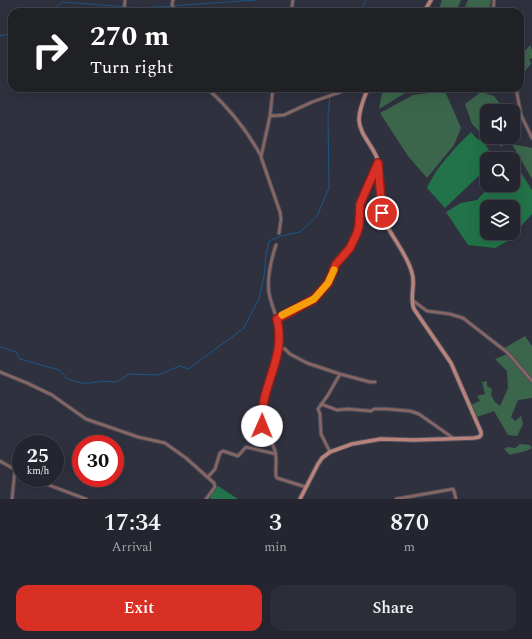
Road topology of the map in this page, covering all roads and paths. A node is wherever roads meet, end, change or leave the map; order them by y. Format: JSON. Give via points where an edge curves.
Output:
{"nodes":[{"id":1,"x":211,"y":92,"type":"edge"},
{"id":2,"x":273,"y":92,"type":"edge"},
{"id":3,"x":341,"y":92,"type":"edge"},
{"id":4,"x":367,"y":92,"type":"edge"},
{"id":5,"x":517,"y":92,"type":"edge"},
{"id":6,"x":270,"y":116,"type":"junction"},
{"id":7,"x":532,"y":138,"type":"edge"},
{"id":8,"x":261,"y":157,"type":"junction"},
{"id":9,"x":378,"y":163,"type":"junction"},
{"id":10,"x":279,"y":233,"type":"dead end"},
{"id":11,"x":276,"y":245,"type":"dead end"},
{"id":12,"x":412,"y":300,"type":"junction"},
{"id":13,"x":277,"y":319,"type":"junction"},
{"id":14,"x":278,"y":347,"type":"junction"},
{"id":15,"x":0,"y":372,"type":"edge"},
{"id":16,"x":340,"y":374,"type":"junction"},
{"id":17,"x":375,"y":382,"type":"dead end"},
{"id":18,"x":532,"y":382,"type":"edge"},
{"id":19,"x":321,"y":404,"type":"junction"},
{"id":20,"x":453,"y":438,"type":"junction"},
{"id":21,"x":330,"y":452,"type":"junction"},
{"id":22,"x":276,"y":454,"type":"junction"},
{"id":23,"x":0,"y":461,"type":"edge"},
{"id":24,"x":12,"y":468,"type":"edge"},
{"id":25,"x":208,"y":477,"type":"junction"},
{"id":26,"x":13,"y":487,"type":"edge"},
{"id":27,"x":54,"y":487,"type":"edge"},
{"id":28,"x":306,"y":487,"type":"junction"},
{"id":29,"x":208,"y":498,"type":"edge"},
{"id":30,"x":12,"y":499,"type":"edge"},
{"id":31,"x":86,"y":499,"type":"edge"},
{"id":32,"x":300,"y":499,"type":"edge"},
{"id":33,"x":396,"y":499,"type":"edge"},
{"id":34,"x":456,"y":499,"type":"edge"}],
"edges":[{"from":1,"to":8,"type":"street","via":[[233,113]]},
{"from":2,"to":6,"type":"street"},
{"from":3,"to":6,"type":"street","via":[[284,115]]},
{"from":4,"to":9,"type":"main road","via":[[360,110],[360,126]]},
{"from":5,"to":7,"type":"street","via":[[521,115]]},
{"from":6,"to":8,"type":"street"},
{"from":8,"to":10,"type":"street","via":[[280,212]]},
{"from":9,"to":12,"type":"main road","via":[[382,213],[413,273]]},
{"from":9,"to":13,"type":"street","via":[[360,204],[357,233],[350,248],[336,264],[328,283],[314,299]]},
{"from":11,"to":13,"type":"street","via":[[268,286]]},
{"from":12,"to":18,"type":"street","via":[[427,311],[463,318],[508,353]]},
{"from":12,"to":20,"type":"main road","via":[[420,319],[451,363],[482,435],[474,438]]},
{"from":13,"to":14,"type":"street","via":[[280,331]]},
{"from":14,"to":16,"type":"street","via":[[307,363]]},
{"from":14,"to":22,"type":"street","via":[[261,411],[262,426]]},
{"from":15,"to":25,"type":"street","via":[[52,395],[86,419],[165,444]]},
{"from":16,"to":17,"type":"street"},
{"from":16,"to":19,"type":"street"},
{"from":19,"to":20,"type":"street","via":[[337,410],[410,411],[419,414]]},
{"from":19,"to":21,"type":"street","via":[[318,409],[320,430]]},
{"from":20,"to":21,"type":"main road","via":[[380,439],[352,444]]},
{"from":21,"to":28,"type":"main road","via":[[322,458]]},
{"from":22,"to":25,"type":"street","via":[[246,447],[240,456],[223,451],[215,469]]},
{"from":22,"to":28,"type":"street","via":[[277,478]]},
{"from":23,"to":24,"type":"street"},
{"from":25,"to":29,"type":"street","via":[[214,482],[215,487]]},
{"from":26,"to":30,"type":"street"},
{"from":27,"to":31,"type":"street"},
{"from":28,"to":32,"type":"main road"},
{"from":33,"to":34,"type":"street","via":[[453,489]]}]}
